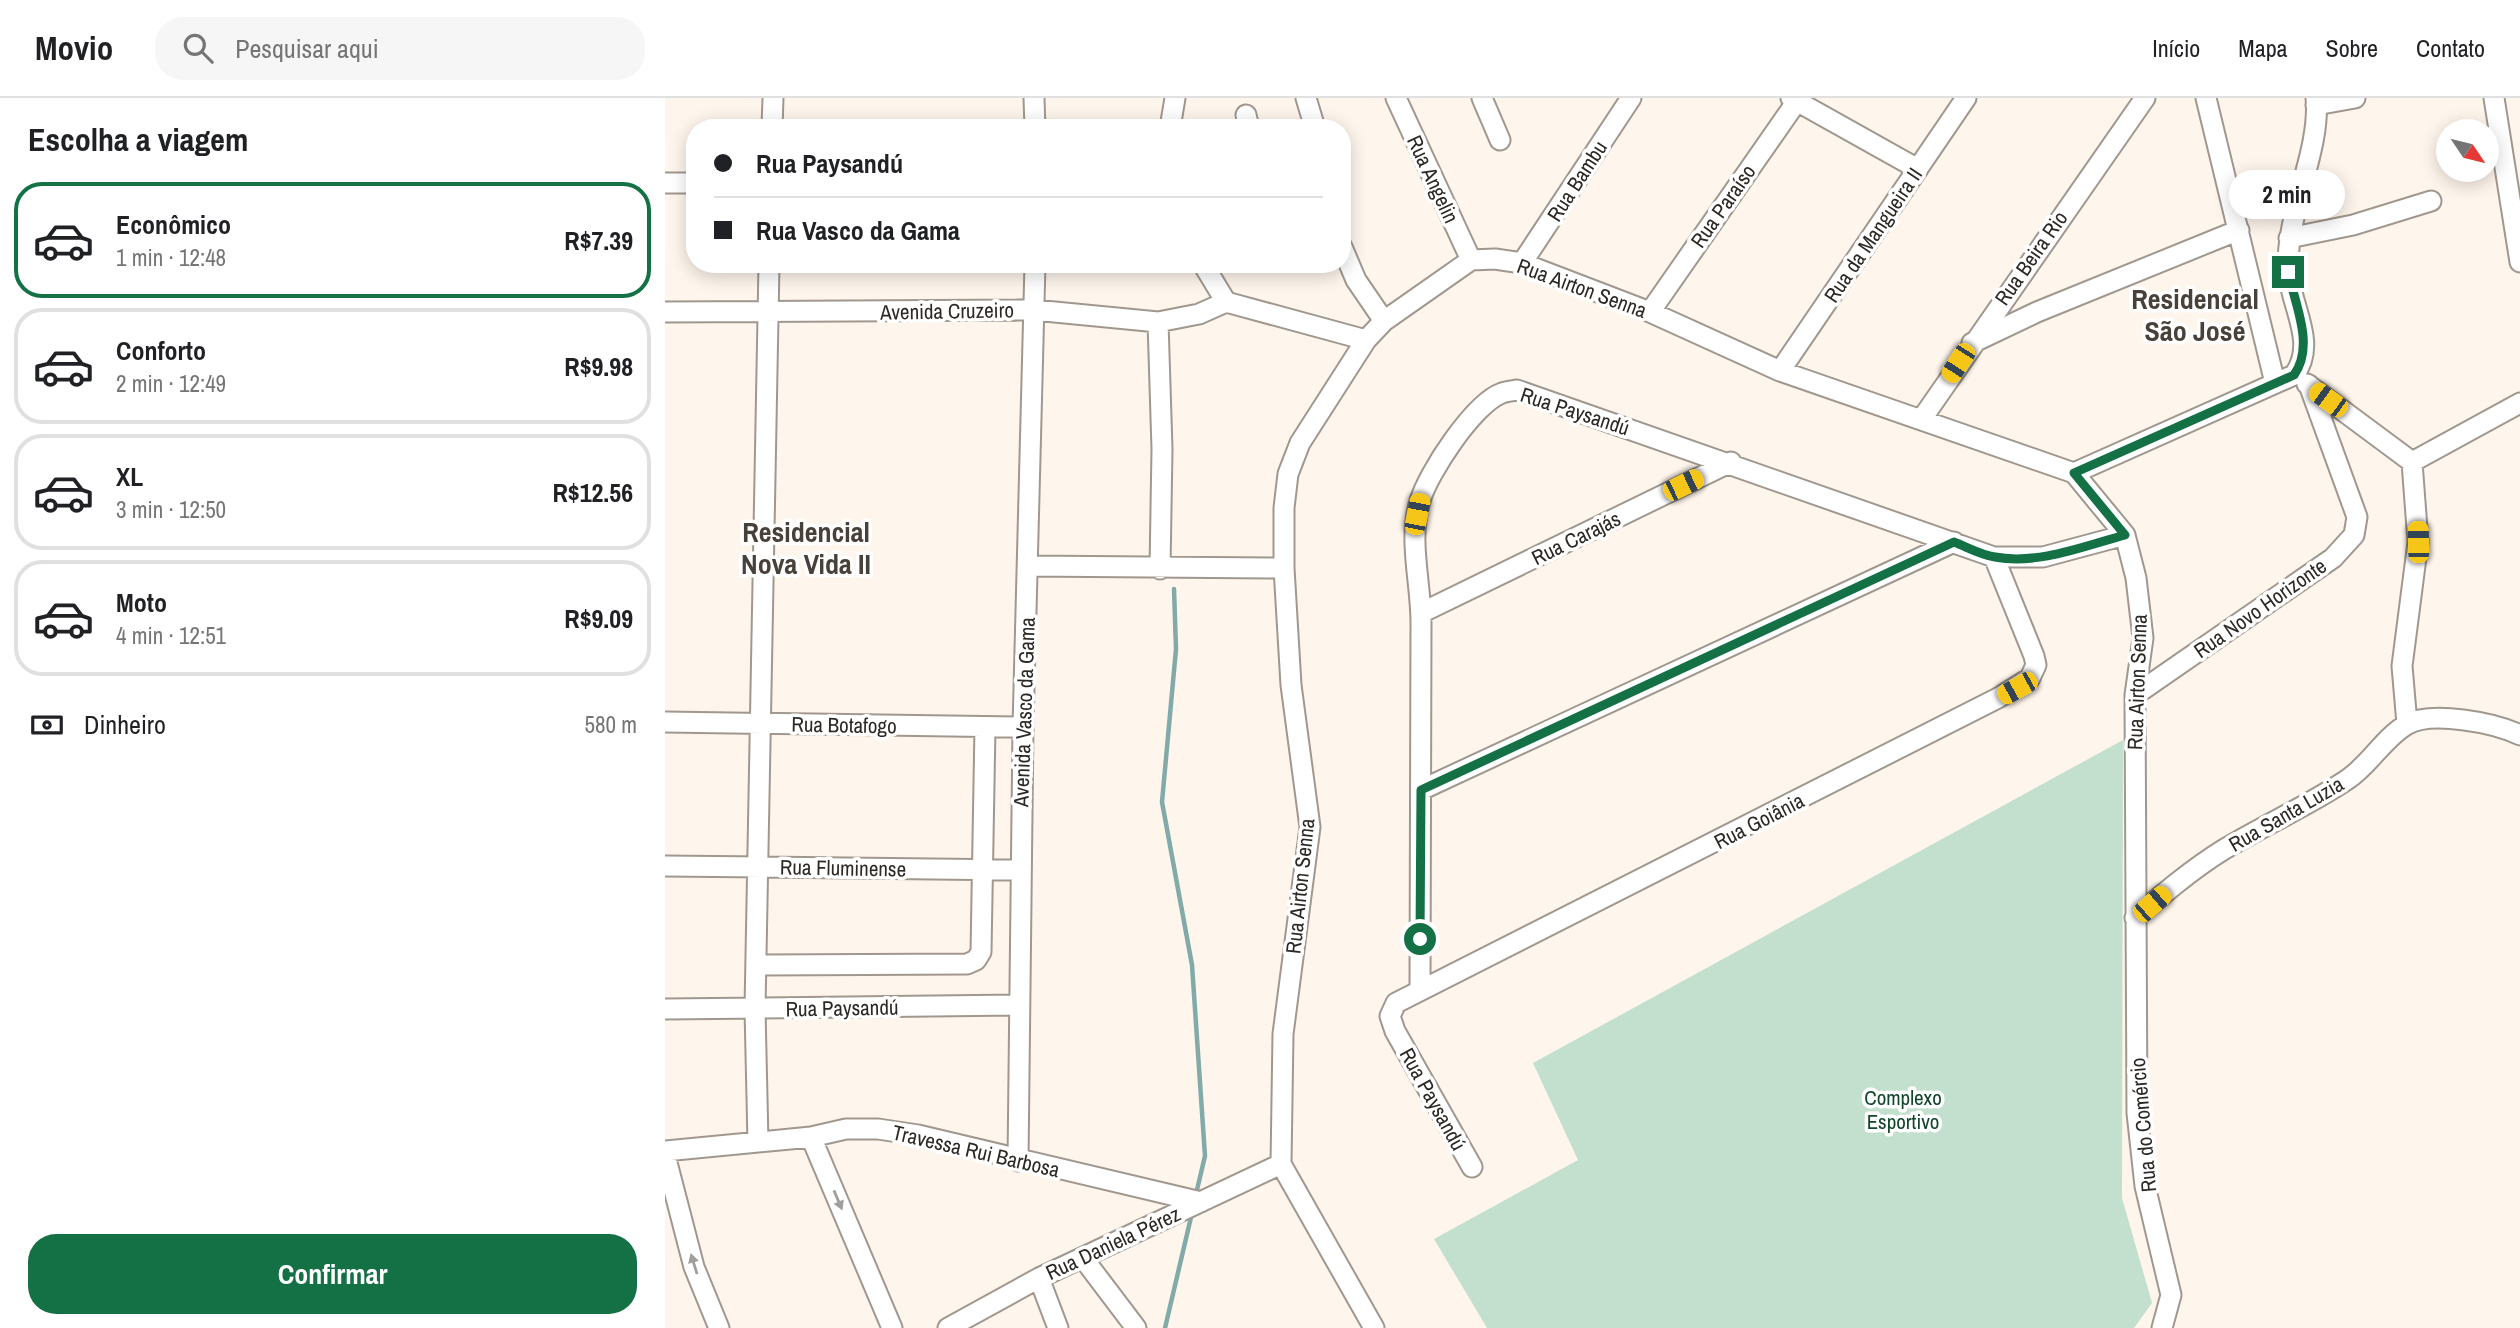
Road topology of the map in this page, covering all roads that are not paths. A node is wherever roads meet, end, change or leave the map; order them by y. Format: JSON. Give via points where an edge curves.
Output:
{"nodes":[{"id":1,"x":773,"y":98,"type":"edge"},
{"id":2,"x":1034,"y":98,"type":"edge"},
{"id":3,"x":1175,"y":98,"type":"edge"},
{"id":4,"x":1306,"y":98,"type":"edge"},
{"id":5,"x":1396,"y":98,"type":"edge"},
{"id":6,"x":1482,"y":98,"type":"edge"},
{"id":7,"x":1631,"y":98,"type":"edge"},
{"id":8,"x":1966,"y":98,"type":"edge"},
{"id":9,"x":2145,"y":98,"type":"edge"},
{"id":10,"x":2206,"y":98,"type":"edge"},
{"id":11,"x":2355,"y":98,"type":"edge"},
{"id":12,"x":2494,"y":98,"type":"edge"},
{"id":13,"x":1794,"y":99,"type":"edge"},
{"id":14,"x":2316,"y":101,"type":"edge"},
{"id":15,"x":772,"y":119,"type":"edge"},
{"id":16,"x":1035,"y":119,"type":"edge"},
{"id":17,"x":1172,"y":119,"type":"edge"},
{"id":18,"x":1312,"y":119,"type":"edge"},
{"id":19,"x":1500,"y":140,"type":"dead end"},
{"id":20,"x":1918,"y":169,"type":"junction"},
{"id":21,"x":665,"y":183,"type":"edge"},
{"id":22,"x":686,"y":183,"type":"edge"},
{"id":23,"x":2431,"y":201,"type":"dead end"},
{"id":24,"x":2239,"y":230,"type":"junction"},
{"id":25,"x":2289,"y":238,"type":"junction"},
{"id":26,"x":1471,"y":260,"type":"junction"},
{"id":27,"x":2520,"y":262,"type":"edge"},
{"id":28,"x":1523,"y":263,"type":"junction"},
{"id":29,"x":1351,"y":268,"type":"edge"},
{"id":30,"x":769,"y":273,"type":"edge"},
{"id":31,"x":1035,"y":273,"type":"edge"},
{"id":32,"x":1208,"y":273,"type":"edge"},
{"id":33,"x":1226,"y":302,"type":"junction"},
{"id":34,"x":1034,"y":310,"type":"junction"},
{"id":35,"x":665,"y":312,"type":"edge"},
{"id":36,"x":1650,"y":312,"type":"junction"},
{"id":37,"x":768,"y":314,"type":"junction"},
{"id":38,"x":1384,"y":321,"type":"junction"},
{"id":39,"x":1158,"y":322,"type":"junction"},
{"id":40,"x":1366,"y":340,"type":"junction"},
{"id":41,"x":1971,"y":344,"type":"junction"},
{"id":42,"x":1780,"y":371,"type":"junction"},
{"id":43,"x":2301,"y":380,"type":"junction"},
{"id":44,"x":2275,"y":383,"type":"junction"},
{"id":45,"x":2520,"y":403,"type":"edge"},
{"id":46,"x":1921,"y":420,"type":"junction"},
{"id":47,"x":1731,"y":462,"type":"junction"},
{"id":48,"x":2412,"y":462,"type":"junction"},
{"id":49,"x":2074,"y":473,"type":"junction"},
{"id":50,"x":2125,"y":535,"type":"junction"},
{"id":51,"x":1954,"y":542,"type":"junction"},
{"id":52,"x":1994,"y":557,"type":"junction"},
{"id":53,"x":1029,"y":566,"type":"junction"},
{"id":54,"x":1284,"y":568,"type":"junction"},
{"id":55,"x":1160,"y":569,"type":"junction"},
{"id":56,"x":1421,"y":613,"type":"junction"},
{"id":57,"x":2135,"y":695,"type":"junction"},
{"id":58,"x":665,"y":722,"type":"edge"},
{"id":59,"x":759,"y":724,"type":"junction"},
{"id":60,"x":2407,"y":724,"type":"junction"},
{"id":61,"x":985,"y":726,"type":"junction"},
{"id":62,"x":1023,"y":727,"type":"junction"},
{"id":63,"x":2520,"y":735,"type":"edge"},
{"id":64,"x":1421,"y":790,"type":"junction"},
{"id":65,"x":665,"y":866,"type":"edge"},
{"id":66,"x":759,"y":867,"type":"junction"},
{"id":67,"x":983,"y":869,"type":"junction"},
{"id":68,"x":1021,"y":870,"type":"junction"},
{"id":69,"x":2135,"y":918,"type":"junction"},
{"id":70,"x":756,"y":965,"type":"junction"},
{"id":71,"x":1420,"y":989,"type":"junction"},
{"id":72,"x":1019,"y":1006,"type":"junction"},
{"id":73,"x":665,"y":1009,"type":"edge"},
{"id":74,"x":755,"y":1009,"type":"junction"},
{"id":75,"x":1395,"y":1031,"type":"joint"},
{"id":76,"x":811,"y":1137,"type":"junction"},
{"id":77,"x":758,"y":1142,"type":"junction"},
{"id":78,"x":665,"y":1153,"type":"edge"},
{"id":79,"x":1018,"y":1161,"type":"junction"},
{"id":80,"x":1281,"y":1164,"type":"junction"},
{"id":81,"x":1472,"y":1167,"type":"dead end"},
{"id":82,"x":1193,"y":1203,"type":"junction"},
{"id":83,"x":1083,"y":1258,"type":"junction"},
{"id":84,"x":1039,"y":1278,"type":"junction"},
{"id":85,"x":719,"y":1328,"type":"edge"},
{"id":86,"x":892,"y":1328,"type":"edge"},
{"id":87,"x":948,"y":1328,"type":"edge"},
{"id":88,"x":1058,"y":1328,"type":"edge"},
{"id":89,"x":1136,"y":1328,"type":"edge"},
{"id":90,"x":1374,"y":1328,"type":"edge"},
{"id":91,"x":2162,"y":1328,"type":"edge"}],
"edges":[{"from":1,"to":15,"type":"street"},
{"from":2,"to":16,"type":"street"},
{"from":3,"to":17,"type":"street"},
{"from":4,"to":18,"type":"street"},
{"from":5,"to":26,"type":"street","name":"Rua Angelin"},
{"from":6,"to":19,"type":"street"},
{"from":7,"to":28,"type":"street","name":"Rua Bambu"},
{"from":8,"to":20,"type":"street","name":"Rua da Mangueira II"},
{"from":9,"to":41,"type":"street","name":"Rua Beira Rio"},
{"from":10,"to":24,"type":"street"},
{"from":11,"to":14,"type":"street"},
{"from":12,"to":27,"type":"street"},
{"from":13,"to":20,"type":"street"},
{"from":13,"to":36,"type":"street","name":"Rua Paraíso"},
{"from":14,"to":25,"type":"street"},
{"from":20,"to":42,"type":"street","name":"Rua da Mangueira II"},
{"from":21,"to":22,"type":"street"},
{"from":23,"to":25,"type":"street","via":[[2353,225]]},
{"from":24,"to":41,"type":"street","via":[[2037,312]]},
{"from":24,"to":44,"type":"street"},
{"from":25,"to":43,"type":"street","via":[[2288,272],[2304,342]]},
{"from":26,"to":28,"type":"street","name":"Rua Airton Senna"},
{"from":26,"to":38,"type":"street","name":"Rua Airton Senna"},
{"from":28,"to":36,"type":"street","name":"Rua Airton Senna"},
{"from":29,"to":38,"type":"street"},
{"from":30,"to":37,"type":"street"},
{"from":31,"to":34,"type":"street","name":"Avenida Vasco da Gama"},
{"from":32,"to":33,"type":"street"},
{"from":33,"to":39,"type":"street","name":"Avenida Cruzeiro","via":[[1199,314]]},
{"from":33,"to":40,"type":"street"},
{"from":34,"to":37,"type":"street","name":"Avenida Cruzeiro"},
{"from":34,"to":39,"type":"street","name":"Avenida Cruzeiro"},
{"from":34,"to":53,"type":"street","name":"Avenida Vasco da Gama"},
{"from":35,"to":37,"type":"street","name":"Avenida Cruzeiro"},
{"from":36,"to":42,"type":"street","name":"Rua Airton Senna"},
{"from":37,"to":59,"type":"street"},
{"from":38,"to":40,"type":"street","name":"Rua Airton Senna"},
{"from":39,"to":55,"type":"street"},
{"from":40,"to":54,"type":"street","name":"Rua Airton Senna","via":[[1300,443],[1288,474]]},
{"from":41,"to":46,"type":"street","name":"Rua Beira Rio"},
{"from":42,"to":46,"type":"street","name":"Rua Airton Senna"},
{"from":43,"to":44,"type":"street"},
{"from":43,"to":48,"type":"street"},
{"from":43,"to":57,"type":"street","name":"Rua Novo Horizonte","via":[[2357,517],[2354,535],[2333,558]]},
{"from":44,"to":49,"type":"street"},
{"from":45,"to":48,"type":"street"},
{"from":46,"to":49,"type":"street","name":"Rua Airton Senna"},
{"from":47,"to":51,"type":"street","name":"Rua Paysandú"},
{"from":47,"to":56,"type":"street","name":"Rua Carajás"},
{"from":47,"to":56,"type":"street","name":"Rua Paysandú","via":[[1517,390],[1500,393],[1457,436],[1420,500],[1414,528]]},
{"from":48,"to":60,"type":"street","via":[[2418,542],[2402,666]]},
{"from":49,"to":50,"type":"street","name":"Rua Airton Senna"},
{"from":50,"to":52,"type":"street","name":"Rua Paysandú","via":[[2043,557]]},
{"from":50,"to":57,"type":"street","name":"Rua Airton Senna","via":[[2143,638]]},
{"from":51,"to":52,"type":"street","name":"Rua Paysandú"},
{"from":51,"to":64,"type":"street"},
{"from":52,"to":71,"type":"street","name":"Rua Goiânia","via":[[2034,656],[2036,665],[2030,678],[1728,837]]},
{"from":53,"to":55,"type":"street"},
{"from":53,"to":62,"type":"street","name":"Avenida Vasco da Gama"},
{"from":54,"to":55,"type":"street"},
{"from":54,"to":80,"type":"street","name":"Rua Airton Senna","via":[[1291,685],[1310,827],[1283,1034]]},
{"from":56,"to":64,"type":"street","name":"Rua Paysandú"},
{"from":57,"to":69,"type":"street","name":"Rua Airton Senna"},
{"from":58,"to":59,"type":"street","name":"Rua Botafogo"},
{"from":59,"to":61,"type":"street","name":"Rua Botafogo"},
{"from":59,"to":66,"type":"street"},
{"from":60,"to":63,"type":"street","via":[[2454,720]]},
{"from":60,"to":69,"type":"street","name":"Rua Santa Luzia","via":[[2358,772],[2312,803],[2223,850]]},
{"from":61,"to":62,"type":"street","name":"Rua Botafogo"},
{"from":61,"to":67,"type":"street"},
{"from":62,"to":68,"type":"street","name":"Avenida Vasco da Gama"},
{"from":64,"to":71,"type":"street","name":"Rua Paysandú"},
{"from":65,"to":66,"type":"street","name":"Rua Fluminense"},
{"from":66,"to":67,"type":"street","name":"Rua Fluminense"},
{"from":66,"to":70,"type":"street"},
{"from":67,"to":68,"type":"street","name":"Rua Fluminense"},
{"from":67,"to":70,"type":"street","via":[[981,952],[967,964]]},
{"from":68,"to":72,"type":"street","name":"Avenida Vasco da Gama"},
{"from":69,"to":91,"type":"street","name":"Rua do Comércio","via":[[2140,1143],[2145,1186],[2171,1295]]},
{"from":70,"to":74,"type":"street"},
{"from":71,"to":75,"type":"street","name":"Rua Goiânia","via":[[1391,1010]]},
{"from":72,"to":74,"type":"street","name":"Rua Paysandú"},
{"from":72,"to":79,"type":"street","name":"Avenida Vasco da Gama"},
{"from":73,"to":74,"type":"street","name":"Rua Paysandú"},
{"from":74,"to":77,"type":"street"},
{"from":75,"to":81,"type":"street","name":"Rua Paysandú"},
{"from":76,"to":77,"type":"street","name":"Travessa Rui Barbosa"},
{"from":76,"to":79,"type":"street","name":"Travessa Rui Barbosa","via":[[846,1129],[878,1129]]},
{"from":76,"to":86,"type":"street","one_way":true},
{"from":77,"to":78,"type":"street","name":"Travessa Rui Barbosa"},
{"from":85,"to":78,"type":"street","one_way":true,"via":[[694,1267]]},
{"from":79,"to":82,"type":"street","name":"Travessa Rui Barbosa"},
{"from":80,"to":82,"type":"street","name":"Rua Daniela Pérez"},
{"from":80,"to":90,"type":"street"},
{"from":82,"to":83,"type":"street","name":"Rua Daniela Pérez"},
{"from":83,"to":84,"type":"street","name":"Rua Daniela Pérez"},
{"from":83,"to":89,"type":"street"},
{"from":84,"to":87,"type":"street","name":"Rua Daniela Pérez"},
{"from":84,"to":88,"type":"street"}]}
